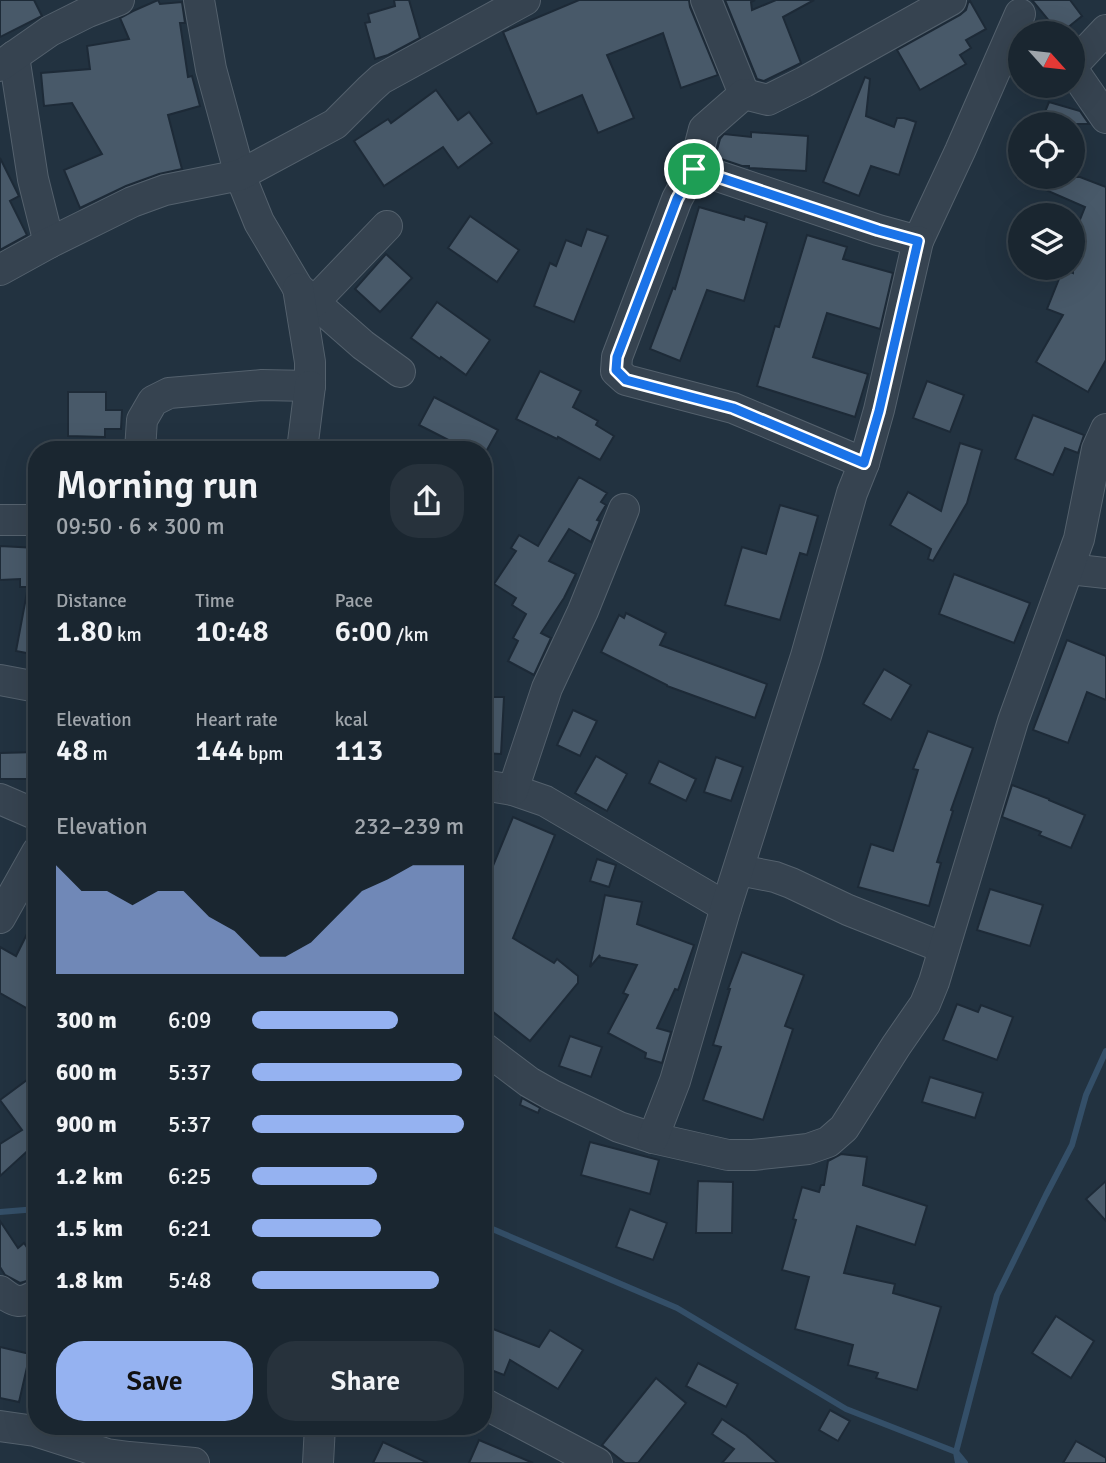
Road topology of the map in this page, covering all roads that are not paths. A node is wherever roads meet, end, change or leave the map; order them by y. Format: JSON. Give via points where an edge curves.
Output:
{"nodes":[{"id":1,"x":119,"y":0,"type":"edge"},
{"id":2,"x":199,"y":0,"type":"edge"},
{"id":3,"x":525,"y":0,"type":"edge"},
{"id":4,"x":706,"y":0,"type":"edge"},
{"id":5,"x":951,"y":0,"type":"edge"},
{"id":6,"x":1021,"y":16,"type":"edge"},
{"id":7,"x":1106,"y":30,"type":"edge"},
{"id":8,"x":1085,"y":54,"type":"edge"},
{"id":9,"x":7,"y":61,"type":"edge"},
{"id":10,"x":1085,"y":86,"type":"edge"},
{"id":11,"x":744,"y":94,"type":"junction"},
{"id":12,"x":1106,"y":118,"type":"edge"},
{"id":13,"x":694,"y":169,"type":"junction"},
{"id":14,"x":240,"y":175,"type":"junction"},
{"id":15,"x":387,"y":226,"type":"dead end"},
{"id":16,"x":918,"y":241,"type":"junction"},
{"id":17,"x":49,"y":243,"type":"junction"},
{"id":18,"x":0,"y":270,"type":"edge"},
{"id":19,"x":306,"y":295,"type":"junction"},
{"id":20,"x":400,"y":372,"type":"dead end"},
{"id":21,"x":310,"y":386,"type":"junction"},
{"id":22,"x":1106,"y":429,"type":"edge"},
{"id":23,"x":140,"y":441,"type":"edge"},
{"id":24,"x":303,"y":441,"type":"edge"},
{"id":25,"x":864,"y":463,"type":"junction"},
{"id":26,"x":624,"y":509,"type":"dead end"},
{"id":27,"x":0,"y":520,"type":"edge"},
{"id":28,"x":28,"y":520,"type":"edge"},
{"id":29,"x":1069,"y":569,"type":"junction"},
{"id":30,"x":1106,"y":573,"type":"edge"},
{"id":31,"x":0,"y":680,"type":"edge"},
{"id":32,"x":28,"y":685,"type":"edge"},
{"id":33,"x":492,"y":786,"type":"edge"},
{"id":34,"x":513,"y":790,"type":"junction"},
{"id":35,"x":0,"y":799,"type":"edge"},
{"id":36,"x":28,"y":811,"type":"edge"},
{"id":37,"x":28,"y":868,"type":"edge"},
{"id":38,"x":738,"y":870,"type":"junction"},
{"id":39,"x":726,"y":907,"type":"junction"},
{"id":40,"x":0,"y":918,"type":"edge"},
{"id":41,"x":944,"y":948,"type":"junction"},
{"id":42,"x":492,"y":1054,"type":"edge"},
{"id":43,"x":653,"y":1138,"type":"junction"},
{"id":44,"x":0,"y":1291,"type":"edge"},
{"id":45,"x":28,"y":1300,"type":"edge"},
{"id":46,"x":492,"y":1409,"type":"edge"},
{"id":47,"x":0,"y":1426,"type":"edge"},
{"id":48,"x":28,"y":1428,"type":"edge"},
{"id":49,"x":55,"y":1435,"type":"edge"},
{"id":50,"x":320,"y":1435,"type":"edge"},
{"id":51,"x":194,"y":1463,"type":"edge"},
{"id":52,"x":318,"y":1463,"type":"edge"},
{"id":53,"x":597,"y":1463,"type":"edge"}],
"edges":[{"from":1,"to":9,"type":"street","via":[[50,31]]},
{"from":2,"to":14,"type":"street","via":[[211,69]]},
{"from":3,"to":14,"type":"street","via":[[381,79],[335,124]]},
{"from":4,"to":11,"type":"street"},
{"from":5,"to":11,"type":"street","via":[[768,100]]},
{"from":6,"to":16,"type":"street"},
{"from":7,"to":8,"type":"street"},
{"from":9,"to":17,"type":"street"},
{"from":10,"to":12,"type":"street"},
{"from":11,"to":13,"type":"street","via":[[704,129]]},
{"from":13,"to":16,"type":"street"},
{"from":13,"to":25,"type":"street","via":[[677,199],[616,370],[626,380],[733,408]]},
{"from":14,"to":17,"type":"street","via":[[165,190]]},
{"from":14,"to":19,"type":"street","via":[[259,222]]},
{"from":15,"to":19,"type":"street"},
{"from":16,"to":25,"type":"street"},
{"from":17,"to":18,"type":"street"},
{"from":19,"to":20,"type":"street"},
{"from":19,"to":21,"type":"street"},
{"from":21,"to":23,"type":"street","via":[[169,393],[153,401],[142,420]]},
{"from":21,"to":24,"type":"street"},
{"from":22,"to":29,"type":"street","via":[[1097,449]]},
{"from":25,"to":38,"type":"street"},
{"from":26,"to":34,"type":"street","via":[[547,688]]},
{"from":27,"to":28,"type":"street"},
{"from":29,"to":30,"type":"street"},
{"from":29,"to":41,"type":"street","via":[[1013,721]]},
{"from":31,"to":32,"type":"street"},
{"from":33,"to":34,"type":"street"},
{"from":34,"to":39,"type":"street","via":[[545,801]]},
{"from":35,"to":36,"type":"street"},
{"from":37,"to":40,"type":"street"},
{"from":38,"to":39,"type":"street"},
{"from":38,"to":41,"type":"street","via":[[791,883]]},
{"from":39,"to":43,"type":"street","via":[[675,1082]]},
{"from":41,"to":43,"type":"street","via":[[925,1004],[844,1128],[828,1142],[808,1149],[728,1155]]},
{"from":42,"to":43,"type":"street","via":[[552,1095]]},
{"from":44,"to":45,"type":"street","via":[[14,1301]]},
{"from":46,"to":53,"type":"street"},
{"from":47,"to":48,"type":"street"},
{"from":49,"to":51,"type":"street","via":[[107,1454]]},
{"from":50,"to":52,"type":"street"}]}
